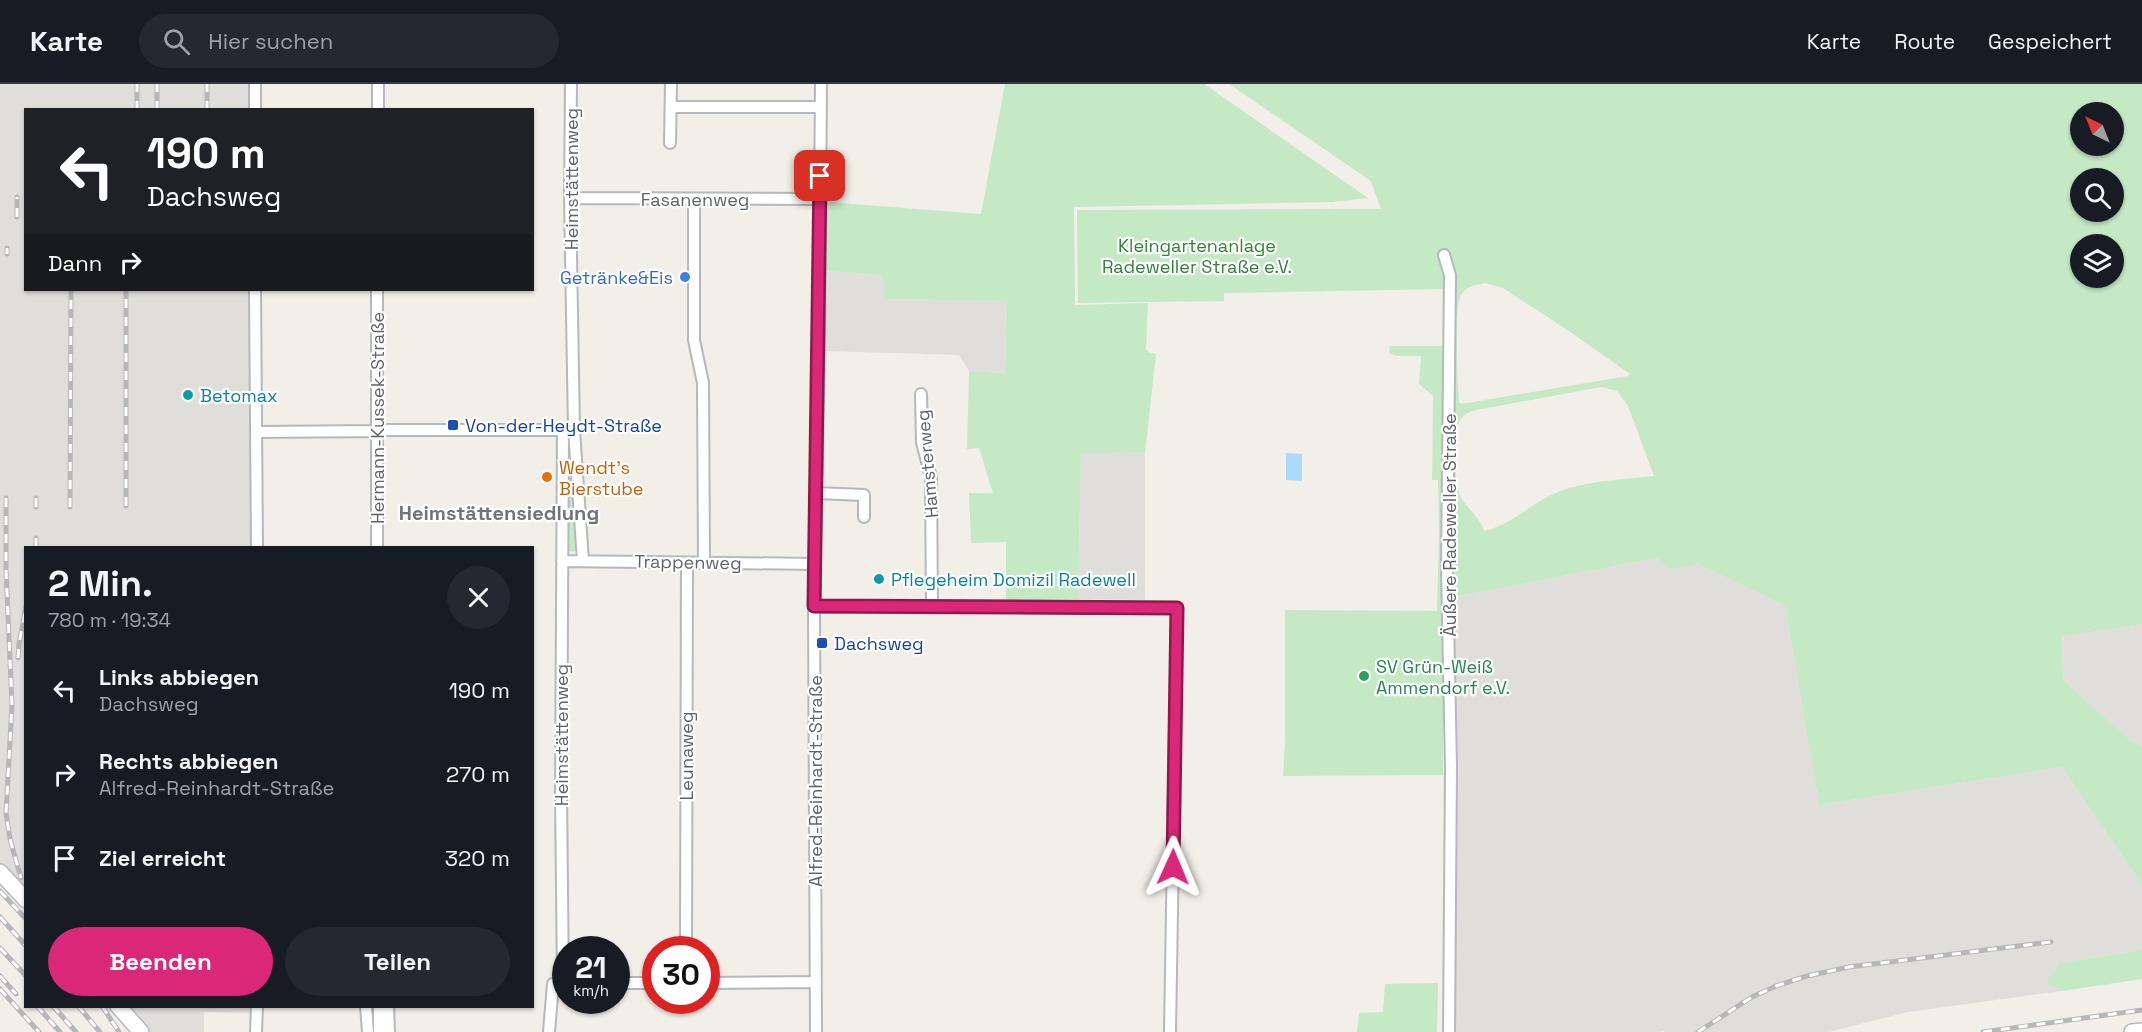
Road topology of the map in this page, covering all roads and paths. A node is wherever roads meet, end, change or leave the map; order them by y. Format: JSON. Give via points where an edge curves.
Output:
{"nodes":[{"id":1,"x":255,"y":84,"type":"edge"},
{"id":2,"x":378,"y":84,"type":"edge"},
{"id":3,"x":571,"y":84,"type":"edge"},
{"id":4,"x":671,"y":84,"type":"edge"},
{"id":5,"x":821,"y":84,"type":"edge"},
{"id":6,"x":672,"y":107,"type":"junction"},
{"id":7,"x":821,"y":107,"type":"junction"},
{"id":8,"x":255,"y":108,"type":"edge"},
{"id":9,"x":378,"y":108,"type":"edge"},
{"id":10,"x":670,"y":142,"type":"dead end"},
{"id":11,"x":570,"y":198,"type":"junction"},
{"id":12,"x":694,"y":199,"type":"junction"},
{"id":13,"x":820,"y":199,"type":"junction"},
{"id":14,"x":1444,"y":255,"type":"dead end"},
{"id":15,"x":255,"y":291,"type":"edge"},
{"id":16,"x":377,"y":291,"type":"edge"},
{"id":17,"x":921,"y":393,"type":"dead end"},
{"id":18,"x":377,"y":430,"type":"junction"},
{"id":19,"x":568,"y":430,"type":"junction"},
{"id":20,"x":257,"y":432,"type":"junction"},
{"id":21,"x":816,"y":493,"type":"junction"},
{"id":22,"x":864,"y":517,"type":"dead end"},
{"id":23,"x":257,"y":546,"type":"edge"},
{"id":24,"x":377,"y":546,"type":"edge"},
{"id":25,"x":562,"y":561,"type":"junction"},
{"id":26,"x":583,"y":561,"type":"junction"},
{"id":27,"x":704,"y":562,"type":"junction"},
{"id":28,"x":687,"y":563,"type":"junction"},
{"id":29,"x":815,"y":564,"type":"junction"},
{"id":30,"x":814,"y":606,"type":"junction"},
{"id":31,"x":932,"y":606,"type":"junction"},
{"id":32,"x":0,"y":872,"type":"edge"},
{"id":33,"x":24,"y":898,"type":"edge"},
{"id":34,"x":564,"y":936,"type":"edge"},
{"id":35,"x":686,"y":936,"type":"edge"},
{"id":36,"x":816,"y":982,"type":"junction"},
{"id":37,"x":720,"y":983,"type":"edge"},
{"id":38,"x":552,"y":996,"type":"edge"},
{"id":39,"x":120,"y":1008,"type":"edge"},
{"id":40,"x":257,"y":1008,"type":"edge"},
{"id":41,"x":366,"y":1008,"type":"edge"},
{"id":42,"x":379,"y":1008,"type":"edge"},
{"id":43,"x":388,"y":1008,"type":"edge"},
{"id":44,"x":2142,"y":1031,"type":"edge"},
{"id":45,"x":141,"y":1032,"type":"edge"},
{"id":46,"x":256,"y":1032,"type":"edge"},
{"id":47,"x":368,"y":1032,"type":"edge"},
{"id":48,"x":379,"y":1032,"type":"edge"},
{"id":49,"x":389,"y":1032,"type":"edge"},
{"id":50,"x":549,"y":1032,"type":"edge"},
{"id":51,"x":816,"y":1032,"type":"edge"},
{"id":52,"x":1170,"y":1032,"type":"edge"},
{"id":53,"x":1449,"y":1032,"type":"edge"},
{"id":54,"x":2132,"y":1032,"type":"edge"}],
"edges":[{"from":1,"to":8,"type":"street"},
{"from":2,"to":9,"type":"street"},
{"from":3,"to":11,"type":"street","name":"Heimstättenweg"},
{"from":4,"to":6,"type":"street"},
{"from":5,"to":7,"type":"street","name":"Alfred-Reinhardt-Straße"},
{"from":6,"to":7,"type":"street"},
{"from":6,"to":10,"type":"street"},
{"from":7,"to":13,"type":"street","name":"Alfred-Reinhardt-Straße"},
{"from":11,"to":12,"type":"street","name":"Fasanenweg"},
{"from":11,"to":19,"type":"street","name":"Heimstättenweg"},
{"from":12,"to":13,"type":"street","name":"Fasanenweg"},
{"from":12,"to":27,"type":"street","via":[[694,340],[703,383]]},
{"from":13,"to":21,"type":"street","name":"Alfred-Reinhardt-Straße"},
{"from":14,"to":53,"type":"street","name":"Äußere Radeweller Straße","via":[[1450,275]]},
{"from":15,"to":20,"type":"street"},
{"from":16,"to":18,"type":"street","name":"Hermann-Kussek-Straße"},
{"from":17,"to":31,"type":"street","name":"Hamsterweg","via":[[922,442],[931,478]]},
{"from":18,"to":19,"type":"street"},
{"from":18,"to":20,"type":"street"},
{"from":18,"to":24,"type":"street","name":"Hermann-Kussek-Straße"},
{"from":19,"to":25,"type":"street","name":"Heimstättenweg"},
{"from":19,"to":26,"type":"street","name":"Heimstättenweg"},
{"from":20,"to":23,"type":"street"},
{"from":21,"to":22,"type":"street","via":[[864,495]]},
{"from":21,"to":29,"type":"street","name":"Alfred-Reinhardt-Straße"},
{"from":25,"to":26,"type":"street","name":"Trappenweg"},
{"from":25,"to":34,"type":"street","name":"Heimstättenweg"},
{"from":26,"to":28,"type":"street","name":"Trappenweg"},
{"from":27,"to":28,"type":"street","name":"Trappenweg"},
{"from":27,"to":29,"type":"street","name":"Trappenweg"},
{"from":28,"to":35,"type":"street","name":"Leunaweg"},
{"from":29,"to":30,"type":"street","name":"Alfred-Reinhardt-Straße"},
{"from":30,"to":31,"type":"street"},
{"from":30,"to":36,"type":"street","name":"Alfred-Reinhardt-Straße"},
{"from":31,"to":52,"type":"street","via":[[1177,608]]},
{"from":32,"to":33,"type":"street"},
{"from":36,"to":37,"type":"street"},
{"from":36,"to":51,"type":"street","name":"Alfred-Reinhardt-Straße"},
{"from":38,"to":50,"type":"street","name":"Heimstättenweg"},
{"from":39,"to":45,"type":"street"},
{"from":40,"to":46,"type":"street"},
{"from":41,"to":47,"type":"street"},
{"from":42,"to":48,"type":"street"},
{"from":43,"to":49,"type":"street"},
{"from":44,"to":54,"type":"street"}]}
